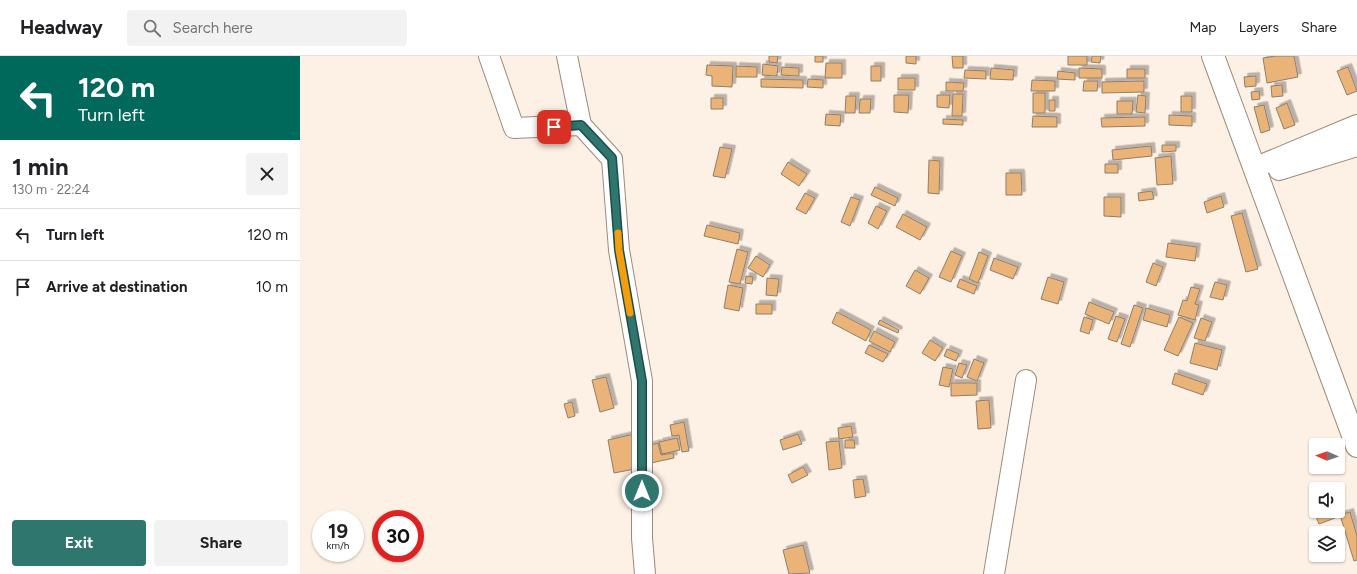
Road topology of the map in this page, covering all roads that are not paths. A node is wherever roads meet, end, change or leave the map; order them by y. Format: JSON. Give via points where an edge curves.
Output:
{"nodes":[{"id":1,"x":489,"y":56,"type":"edge"},
{"id":2,"x":567,"y":56,"type":"edge"},
{"id":3,"x":1213,"y":56,"type":"edge"},
{"id":4,"x":581,"y":125,"type":"junction"},
{"id":5,"x":1357,"y":125,"type":"edge"},
{"id":6,"x":1357,"y":146,"type":"edge"},
{"id":7,"x":1255,"y":173,"type":"junction"},
{"id":8,"x":1026,"y":380,"type":"dead end"},
{"id":9,"x":1357,"y":446,"type":"edge"},
{"id":10,"x":645,"y":574,"type":"edge"},
{"id":11,"x":994,"y":574,"type":"edge"}],
"edges":[{"from":1,"to":4,"type":"street","via":[[514,128]]},
{"from":2,"to":4,"type":"street"},
{"from":3,"to":7,"type":"main road"},
{"from":4,"to":10,"type":"street","via":[[612,158],[619,250],[642,381],[642,538]]},
{"from":5,"to":7,"type":"street"},
{"from":6,"to":7,"type":"street"},
{"from":7,"to":9,"type":"main road"},
{"from":8,"to":11,"type":"street"}]}
